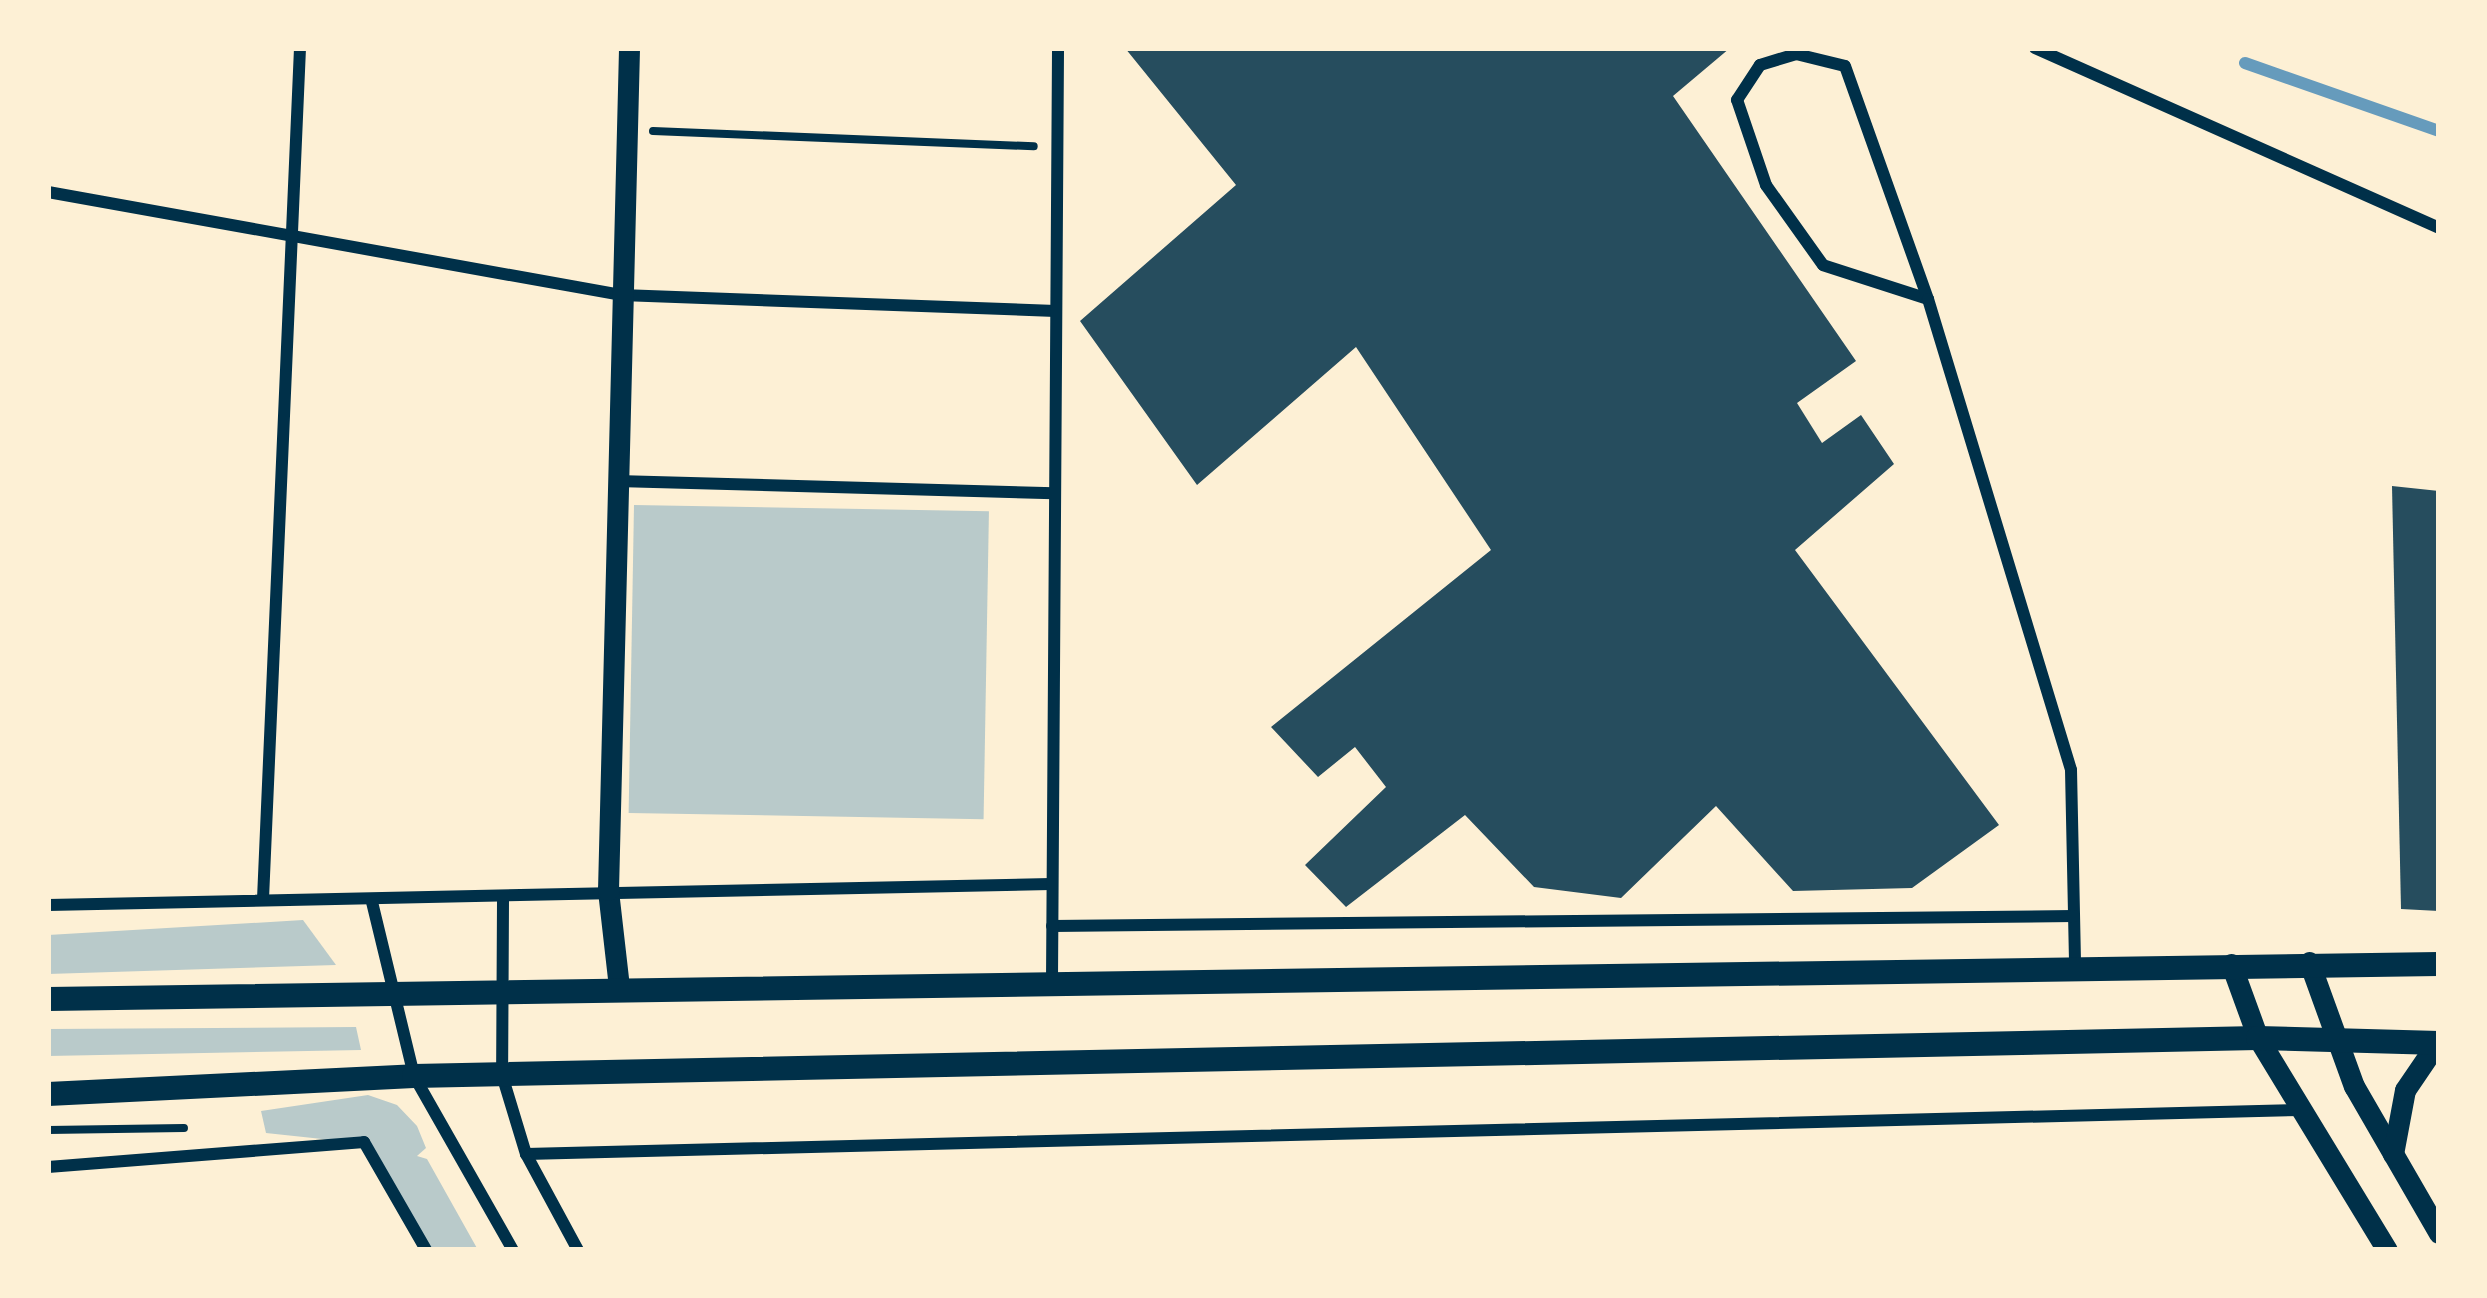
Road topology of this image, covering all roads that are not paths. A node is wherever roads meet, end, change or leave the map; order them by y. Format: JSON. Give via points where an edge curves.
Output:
{"nodes":[{"id":1,"x":300,"y":48,"type":"edge"},
{"id":2,"x":629,"y":48,"type":"edge"},
{"id":3,"x":1058,"y":48,"type":"edge"},
{"id":4,"x":2035,"y":48,"type":"edge"},
{"id":5,"x":48,"y":192,"type":"edge"},
{"id":6,"x":2439,"y":228,"type":"edge"},
{"id":7,"x":290,"y":231,"type":"junction"},
{"id":8,"x":621,"y":295,"type":"junction"},
{"id":9,"x":1928,"y":298,"type":"junction"},
{"id":10,"x":1056,"y":311,"type":"junction"},
{"id":11,"x":616,"y":481,"type":"junction"},
{"id":12,"x":1054,"y":493,"type":"junction"},
{"id":13,"x":1052,"y":884,"type":"junction"},
{"id":14,"x":608,"y":890,"type":"junction"},
{"id":15,"x":263,"y":899,"type":"junction"},
{"id":16,"x":503,"y":901,"type":"junction"},
{"id":17,"x":372,"y":902,"type":"junction"},
{"id":18,"x":48,"y":905,"type":"edge"},
{"id":19,"x":2074,"y":916,"type":"junction"},
{"id":20,"x":1052,"y":926,"type":"junction"},
{"id":21,"x":2308,"y":962,"type":"junction"},
{"id":22,"x":2231,"y":964,"type":"junction"},
{"id":23,"x":2439,"y":964,"type":"edge"},
{"id":24,"x":2075,"y":966,"type":"junction"},
{"id":25,"x":1052,"y":980,"type":"junction"},
{"id":26,"x":619,"y":987,"type":"junction"},
{"id":27,"x":499,"y":988,"type":"junction"},
{"id":28,"x":391,"y":989,"type":"junction"},
{"id":29,"x":48,"y":999,"type":"edge"},
{"id":30,"x":2336,"y":1037,"type":"junction"},
{"id":31,"x":2258,"y":1038,"type":"junction"},
{"id":32,"x":2438,"y":1042,"type":"edge"},
{"id":33,"x":502,"y":1075,"type":"junction"},
{"id":34,"x":414,"y":1076,"type":"junction"},
{"id":35,"x":48,"y":1094,"type":"edge"},
{"id":36,"x":2302,"y":1110,"type":"junction"},
{"id":37,"x":526,"y":1154,"type":"junction"},
{"id":38,"x":2393,"y":1155,"type":"junction"},
{"id":39,"x":48,"y":1167,"type":"edge"},
{"id":40,"x":2439,"y":1233,"type":"edge"},
{"id":41,"x":426,"y":1250,"type":"edge"},
{"id":42,"x":513,"y":1250,"type":"edge"},
{"id":43,"x":578,"y":1250,"type":"edge"},
{"id":44,"x":2387,"y":1250,"type":"edge"}],
"edges":[{"from":1,"to":7,"type":"street"},
{"from":2,"to":8,"type":"street"},
{"from":3,"to":10,"type":"street"},
{"from":4,"to":6,"type":"street"},
{"from":5,"to":7,"type":"street"},
{"from":7,"to":8,"type":"street"},
{"from":7,"to":15,"type":"street"},
{"from":8,"to":10,"type":"street"},
{"from":8,"to":11,"type":"street"},
{"from":9,"to":9,"type":"street","via":[[1823,266],[1766,185],[1737,100],[1760,65],[1796,54],[1845,66]]},
{"from":9,"to":19,"type":"street","via":[[2071,770]]},
{"from":10,"to":12,"type":"street"},
{"from":11,"to":12,"type":"street"},
{"from":11,"to":14,"type":"street"},
{"from":12,"to":13,"type":"street"},
{"from":13,"to":14,"type":"street"},
{"from":13,"to":20,"type":"street"},
{"from":14,"to":16,"type":"street"},
{"from":14,"to":26,"type":"street"},
{"from":15,"to":17,"type":"street"},
{"from":15,"to":18,"type":"street"},
{"from":16,"to":17,"type":"street"},
{"from":16,"to":27,"type":"street"},
{"from":17,"to":28,"type":"street"},
{"from":19,"to":20,"type":"street"},
{"from":19,"to":24,"type":"street"},
{"from":20,"to":25,"type":"street"},
{"from":21,"to":22,"type":"main road"},
{"from":21,"to":23,"type":"main road"},
{"from":21,"to":30,"type":"street"},
{"from":22,"to":24,"type":"main road"},
{"from":22,"to":31,"type":"street"},
{"from":24,"to":25,"type":"main road"},
{"from":25,"to":26,"type":"main road"},
{"from":26,"to":27,"type":"main road"},
{"from":27,"to":28,"type":"main road"},
{"from":27,"to":33,"type":"street"},
{"from":28,"to":29,"type":"main road"},
{"from":28,"to":34,"type":"street"},
{"from":30,"to":31,"type":"main road"},
{"from":30,"to":32,"type":"main road"},
{"from":30,"to":38,"type":"street"},
{"from":31,"to":33,"type":"main road"},
{"from":31,"to":36,"type":"street"},
{"from":32,"to":38,"type":"street","via":[[2405,1090]]},
{"from":33,"to":34,"type":"main road"},
{"from":33,"to":37,"type":"street"},
{"from":34,"to":35,"type":"main road"},
{"from":34,"to":42,"type":"street"},
{"from":36,"to":37,"type":"street"},
{"from":36,"to":44,"type":"street"},
{"from":37,"to":43,"type":"street"},
{"from":38,"to":40,"type":"street"},
{"from":39,"to":41,"type":"street","via":[[364,1142]]}]}
